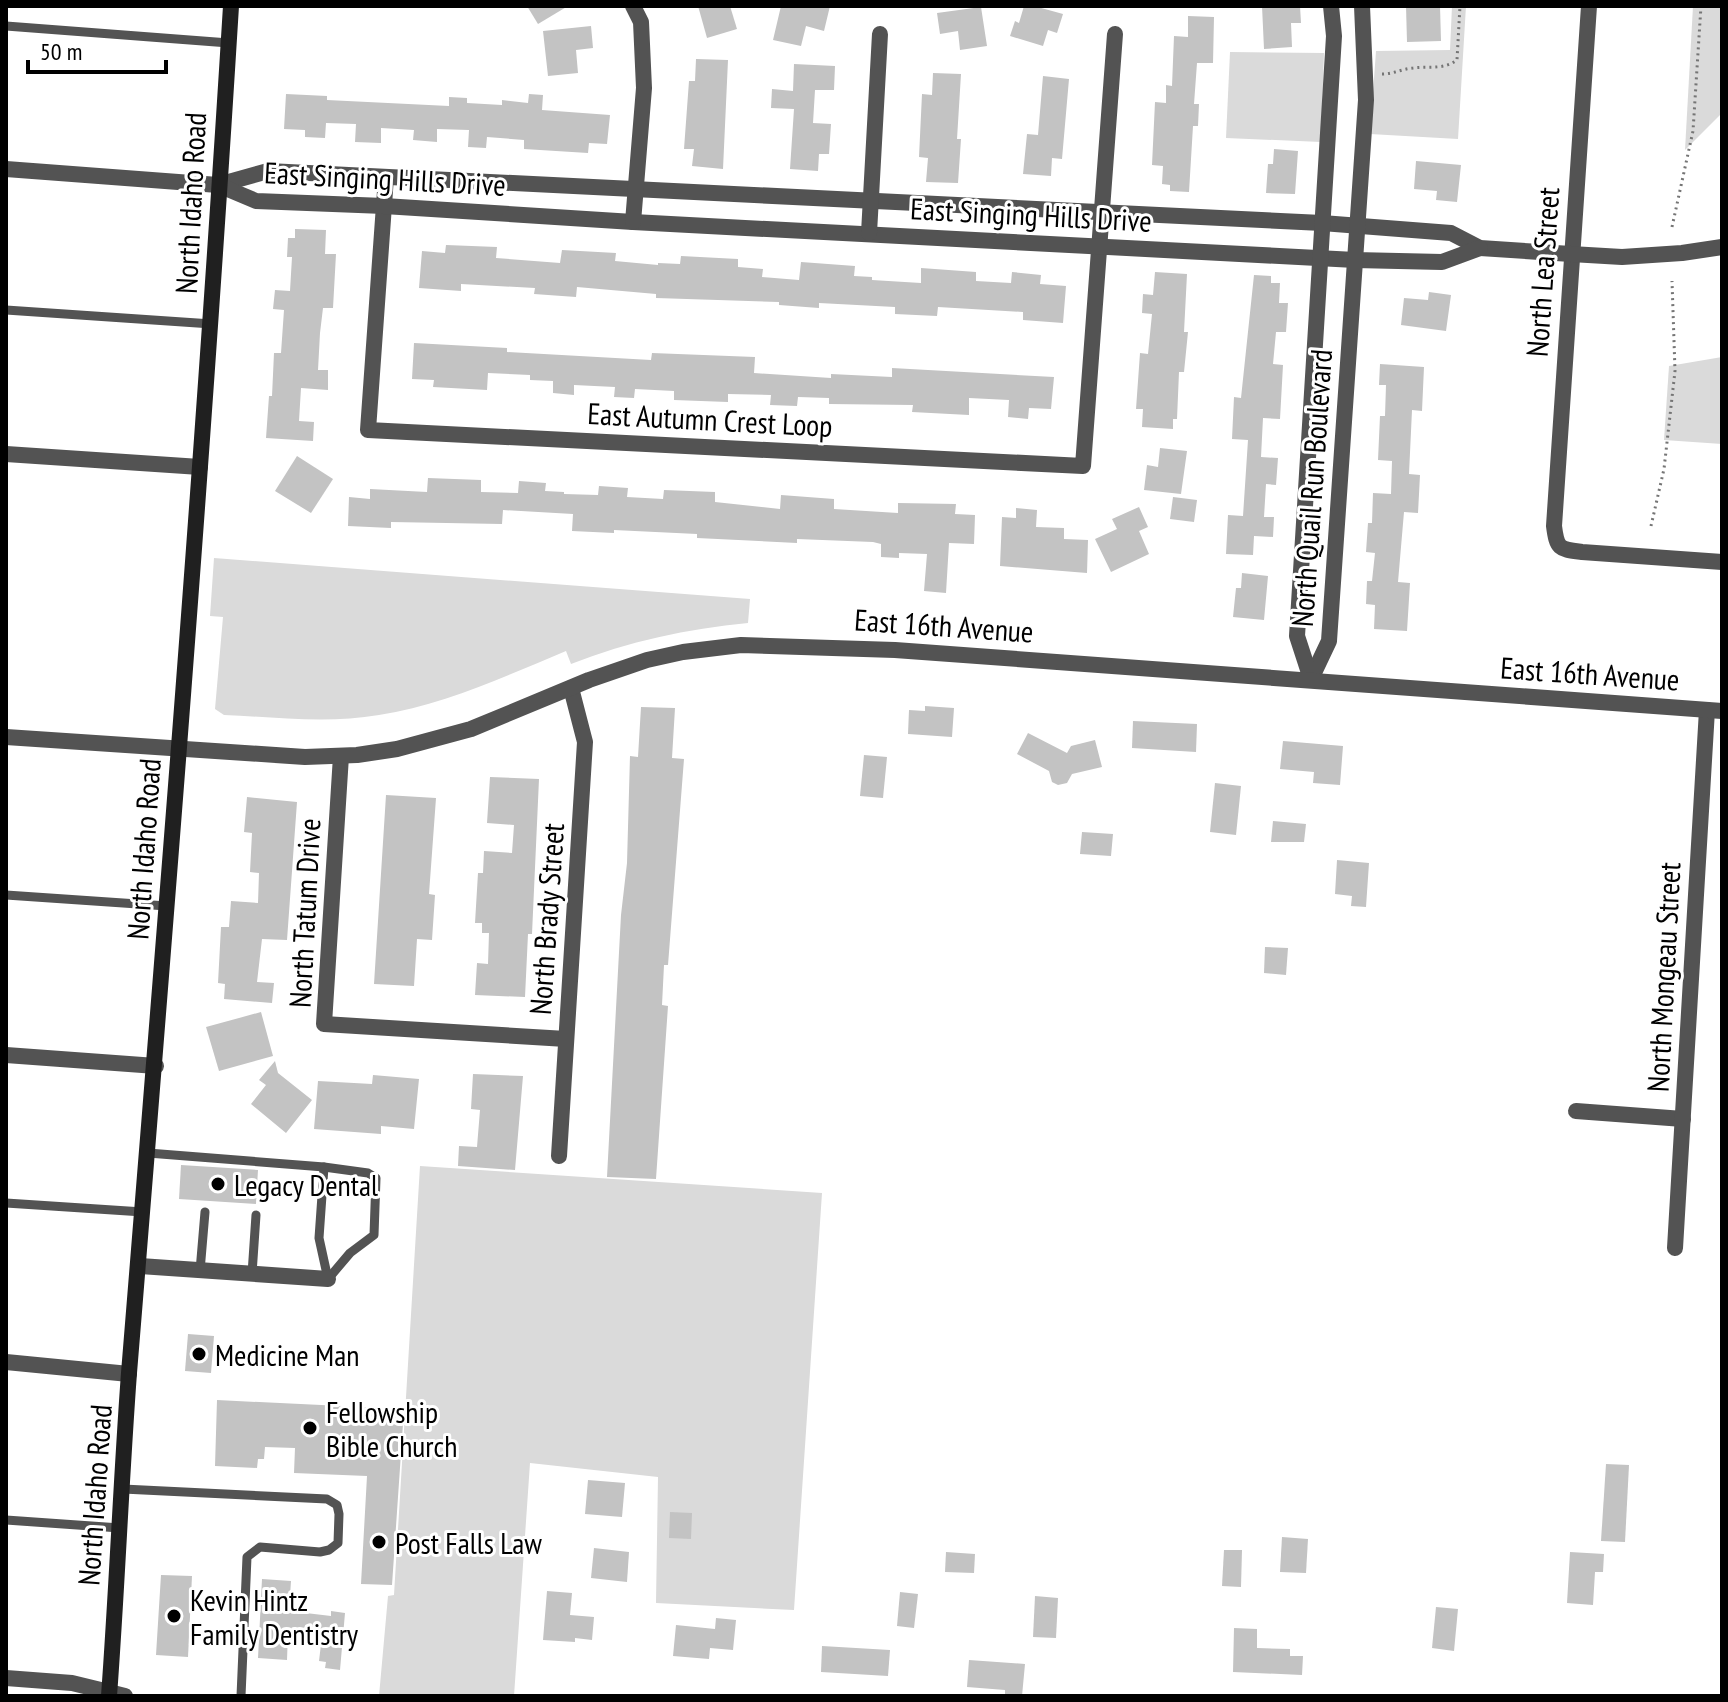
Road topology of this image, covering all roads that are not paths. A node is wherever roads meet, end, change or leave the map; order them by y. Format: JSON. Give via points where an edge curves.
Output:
{"nodes":[{"id":1,"x":231,"y":6,"type":"edge"},
{"id":2,"x":633,"y":6,"type":"edge"},
{"id":3,"x":1331,"y":6,"type":"edge"},
{"id":4,"x":1362,"y":6,"type":"edge"},
{"id":5,"x":1589,"y":6,"type":"edge"},
{"id":6,"x":6,"y":26,"type":"edge"},
{"id":7,"x":880,"y":34,"type":"dead end"},
{"id":8,"x":1115,"y":34,"type":"dead end"},
{"id":9,"x":229,"y":43,"type":"junction"},
{"id":10,"x":6,"y":169,"type":"edge"},
{"id":11,"x":386,"y":177,"type":"junction"},
{"id":12,"x":218,"y":185,"type":"junction"},
{"id":13,"x":635,"y":190,"type":"junction"},
{"id":14,"x":871,"y":203,"type":"junction"},
{"id":15,"x":384,"y":206,"type":"junction"},
{"id":16,"x":1101,"y":213,"type":"junction"},
{"id":17,"x":633,"y":222,"type":"junction"},
{"id":18,"x":1322,"y":223,"type":"junction"},
{"id":19,"x":1357,"y":226,"type":"junction"},
{"id":20,"x":869,"y":233,"type":"junction"},
{"id":21,"x":1099,"y":246,"type":"junction"},
{"id":22,"x":1722,"y":247,"type":"edge"},
{"id":23,"x":1480,"y":248,"type":"junction"},
{"id":24,"x":1571,"y":254,"type":"junction"},
{"id":25,"x":1320,"y":258,"type":"junction"},
{"id":26,"x":1355,"y":260,"type":"junction"},
{"id":27,"x":6,"y":310,"type":"edge"},
{"id":28,"x":212,"y":324,"type":"junction"},
{"id":29,"x":6,"y":454,"type":"edge"},
{"id":30,"x":200,"y":467,"type":"junction"},
{"id":31,"x":1722,"y":562,"type":"edge"},
{"id":32,"x":1311,"y":679,"type":"junction"},
{"id":33,"x":571,"y":688,"type":"junction"},
{"id":34,"x":1715,"y":710,"type":"edge"},
{"id":35,"x":6,"y":737,"type":"edge"},
{"id":36,"x":178,"y":747,"type":"junction"},
{"id":37,"x":341,"y":756,"type":"junction"},
{"id":38,"x":6,"y":895,"type":"edge"},
{"id":39,"x":167,"y":906,"type":"junction"},
{"id":40,"x":566,"y":1039,"type":"junction"},
{"id":41,"x":6,"y":1055,"type":"edge"},
{"id":42,"x":156,"y":1066,"type":"junction"},
{"id":43,"x":1576,"y":1111,"type":"dead end"},
{"id":44,"x":1683,"y":1119,"type":"junction"},
{"id":45,"x":148,"y":1153,"type":"junction"},
{"id":46,"x":559,"y":1156,"type":"dead end"},
{"id":47,"x":324,"y":1167,"type":"junction"},
{"id":48,"x":6,"y":1203,"type":"edge"},
{"id":49,"x":143,"y":1212,"type":"junction"},
{"id":50,"x":205,"y":1212,"type":"dead end"},
{"id":51,"x":256,"y":1215,"type":"dead end"},
{"id":52,"x":1675,"y":1248,"type":"dead end"},
{"id":53,"x":140,"y":1266,"type":"junction"},
{"id":54,"x":200,"y":1271,"type":"junction"},
{"id":55,"x":252,"y":1274,"type":"junction"},
{"id":56,"x":328,"y":1279,"type":"junction"},
{"id":57,"x":6,"y":1362,"type":"edge"},
{"id":58,"x":129,"y":1374,"type":"junction"},
{"id":59,"x":123,"y":1489,"type":"junction"},
{"id":60,"x":6,"y":1520,"type":"edge"},
{"id":61,"x":120,"y":1528,"type":"junction"},
{"id":62,"x":6,"y":1678,"type":"edge"},
{"id":63,"x":114,"y":1695,"type":"edge"},
{"id":64,"x":241,"y":1696,"type":"edge"}],
"edges":[{"from":1,"to":9,"type":"main road","name":"North Idaho Road"},
{"from":2,"to":13,"type":"street","via":[[641,22],[644,88]]},
{"from":3,"to":18,"type":"street","name":"North Quail Run Boulevard","via":[[1334,36]]},
{"from":4,"to":19,"type":"street","name":"North Quail Run Boulevard","via":[[1366,100]]},
{"from":5,"to":24,"type":"street","name":"North Lea Street"},
{"from":6,"to":9,"type":"lane"},
{"from":7,"to":14,"type":"street"},
{"from":8,"to":16,"type":"street"},
{"from":9,"to":12,"type":"main road","name":"North Idaho Road"},
{"from":10,"to":12,"type":"street"},
{"from":11,"to":12,"type":"street","name":"East Singing Hills Drive","via":[[268,171]]},
{"from":11,"to":13,"type":"street","name":"East Singing Hills Drive"},
{"from":11,"to":15,"type":"street","name":"East Autumn Crest Loop"},
{"from":12,"to":15,"type":"street","name":"East Singing Hills Drive","via":[[256,201]]},
{"from":12,"to":28,"type":"main road","name":"North Idaho Road"},
{"from":13,"to":14,"type":"street","name":"East Singing Hills Drive"},
{"from":13,"to":17,"type":"street"},
{"from":14,"to":16,"type":"street","name":"East Singing Hills Drive"},
{"from":14,"to":20,"type":"street"},
{"from":15,"to":17,"type":"street","name":"East Singing Hills Drive"},
{"from":15,"to":21,"type":"street","name":"East Autumn Crest Loop","via":[[368,430],[1083,466]]},
{"from":16,"to":18,"type":"street","name":"East Singing Hills Drive"},
{"from":16,"to":21,"type":"street"},
{"from":17,"to":20,"type":"street","name":"East Singing Hills Drive"},
{"from":18,"to":19,"type":"street","name":"East Singing Hills Drive"},
{"from":18,"to":25,"type":"street","name":"North Quail Run Boulevard"},
{"from":19,"to":23,"type":"street","name":"East Singing Hills Drive","via":[[1451,233]]},
{"from":19,"to":26,"type":"street","name":"North Quail Run Boulevard"},
{"from":20,"to":21,"type":"street","name":"East Singing Hills Drive"},
{"from":21,"to":25,"type":"street","name":"East Singing Hills Drive"},
{"from":22,"to":24,"type":"street","name":"East Singing Hills Drive","via":[[1622,257]]},
{"from":23,"to":24,"type":"street","name":"East Singing Hills Drive"},
{"from":23,"to":26,"type":"street","name":"East Singing Hills Drive","via":[[1442,262]]},
{"from":24,"to":31,"type":"street","name":"North Lea Street","via":[[1556,543],[1582,552]]},
{"from":25,"to":26,"type":"street","name":"East Singing Hills Drive"},
{"from":25,"to":32,"type":"street","name":"North Quail Run Boulevard","via":[[1297,636]]},
{"from":26,"to":32,"type":"street","name":"North Quail Run Boulevard","via":[[1329,641]]},
{"from":27,"to":28,"type":"lane"},
{"from":28,"to":30,"type":"main road","name":"North Idaho Road"},
{"from":29,"to":30,"type":"street"},
{"from":30,"to":36,"type":"main road","name":"North Idaho Road"},
{"from":32,"to":33,"type":"street","name":"East 16th Avenue","via":[[895,650],[741,645],[647,660]]},
{"from":32,"to":34,"type":"street","name":"East 16th Avenue"},
{"from":33,"to":37,"type":"street","name":"East 16th Avenue","via":[[471,729],[397,749]]},
{"from":33,"to":40,"type":"street","name":"North Brady Street","via":[[585,742]]},
{"from":34,"to":44,"type":"street","name":"North Mongeau Street"},
{"from":35,"to":36,"type":"street","name":"East 16th Avenue"},
{"from":36,"to":37,"type":"street","name":"East 16th Avenue"},
{"from":36,"to":39,"type":"main road","name":"North Idaho Road"},
{"from":37,"to":40,"type":"street","name":"North Tatum Drive","via":[[324,1024]]},
{"from":38,"to":39,"type":"lane"},
{"from":39,"to":42,"type":"main road","name":"North Idaho Road"},
{"from":40,"to":46,"type":"street","name":"North Brady Street"},
{"from":41,"to":42,"type":"street"},
{"from":42,"to":45,"type":"main road","name":"North Idaho Road"},
{"from":43,"to":44,"type":"street"},
{"from":44,"to":52,"type":"street","name":"North Mongeau Street"},
{"from":45,"to":47,"type":"lane"},
{"from":45,"to":49,"type":"main road","name":"North Idaho Road"},
{"from":47,"to":56,"type":"lane","via":[[319,1238]]},
{"from":47,"to":56,"type":"lane","via":[[376,1178],[374,1235]]},
{"from":48,"to":49,"type":"lane"},
{"from":49,"to":53,"type":"main road","name":"North Idaho Road"},
{"from":50,"to":54,"type":"lane"},
{"from":51,"to":55,"type":"lane"},
{"from":53,"to":54,"type":"street"},
{"from":53,"to":58,"type":"main road","name":"North Idaho Road"},
{"from":54,"to":55,"type":"street"},
{"from":55,"to":56,"type":"street"},
{"from":57,"to":58,"type":"street"},
{"from":58,"to":59,"type":"main road","name":"North Idaho Road"},
{"from":59,"to":61,"type":"main road","name":"North Idaho Road"},
{"from":59,"to":64,"type":"lane","via":[[327,1499],[337,1505],[338,1543],[329,1550],[260,1547],[247,1557]]},
{"from":60,"to":61,"type":"lane"},
{"from":61,"to":63,"type":"main road","name":"North Idaho Road"},
{"from":62,"to":63,"type":"street","via":[[72,1683]]}]}
